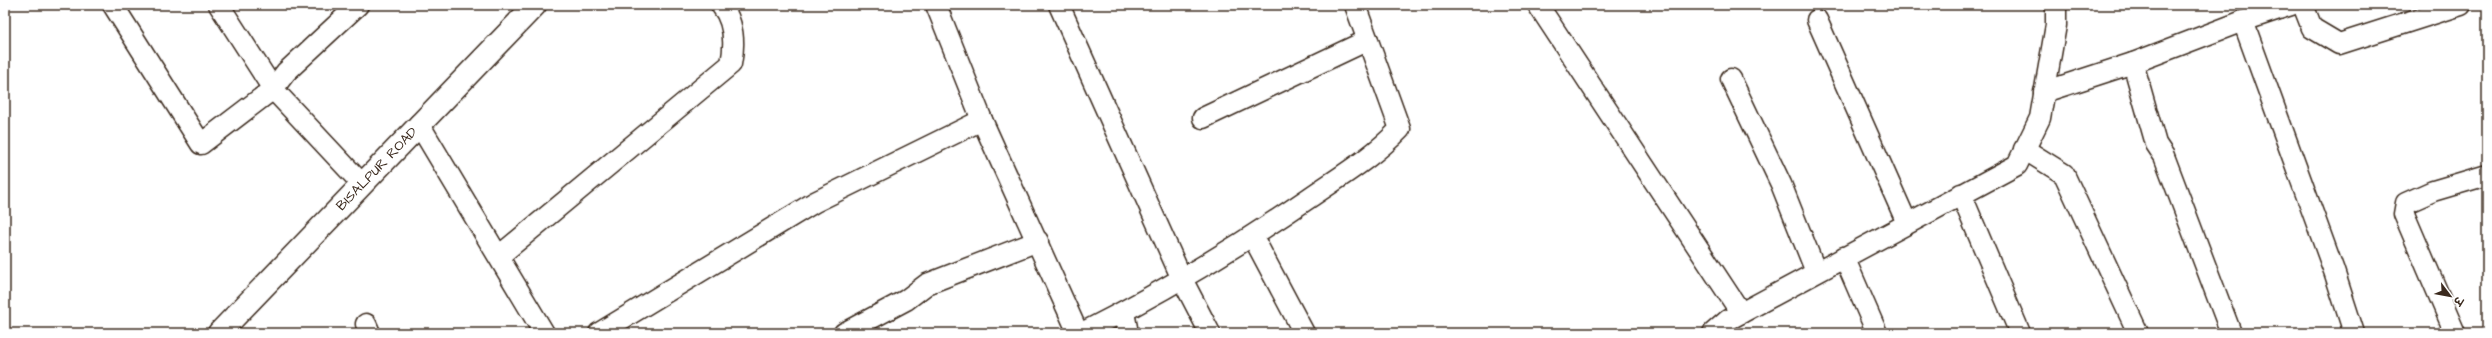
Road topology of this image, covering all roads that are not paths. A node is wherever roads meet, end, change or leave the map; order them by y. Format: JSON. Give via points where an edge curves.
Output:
{"nodes":[{"id":1,"x":113,"y":5,"type":"edge"},
{"id":2,"x":218,"y":5,"type":"edge"},
{"id":3,"x":535,"y":5,"type":"edge"},
{"id":4,"x":721,"y":5,"type":"edge"},
{"id":5,"x":936,"y":5,"type":"edge"},
{"id":6,"x":1059,"y":5,"type":"edge"},
{"id":7,"x":1355,"y":5,"type":"edge"},
{"id":8,"x":1538,"y":5,"type":"edge"},
{"id":9,"x":2056,"y":5,"type":"edge"},
{"id":10,"x":2291,"y":5,"type":"edge"},
{"id":11,"x":2303,"y":5,"type":"edge"},
{"id":12,"x":2461,"y":5,"type":"edge"},
{"id":13,"x":345,"y":9,"type":"edge"},
{"id":14,"x":2432,"y":9,"type":"edge"},
{"id":15,"x":1818,"y":20,"type":"dead end"},
{"id":16,"x":2243,"y":21,"type":"junction"},
{"id":17,"x":1368,"y":40,"type":"junction"},
{"id":18,"x":2133,"y":63,"type":"junction"},
{"id":19,"x":1731,"y":79,"type":"dead end"},
{"id":20,"x":273,"y":89,"type":"junction"},
{"id":21,"x":2044,"y":92,"type":"junction"},
{"id":22,"x":1204,"y":118,"type":"dead end"},
{"id":23,"x":982,"y":120,"type":"junction"},
{"id":24,"x":419,"y":124,"type":"junction"},
{"id":25,"x":2024,"y":149,"type":"junction"},
{"id":26,"x":2487,"y":175,"type":"edge"},
{"id":27,"x":362,"y":184,"type":"junction"},
{"id":28,"x":1961,"y":194,"type":"junction"},
{"id":29,"x":1907,"y":223,"type":"junction"},
{"id":30,"x":1253,"y":237,"type":"junction"},
{"id":31,"x":1038,"y":241,"type":"junction"},
{"id":32,"x":499,"y":256,"type":"junction"},
{"id":33,"x":1844,"y":257,"type":"junction"},
{"id":34,"x":1816,"y":272,"type":"junction"},
{"id":35,"x":1182,"y":279,"type":"junction"},
{"id":36,"x":1124,"y":312,"type":"junction"},
{"id":37,"x":1741,"y":313,"type":"junction"},
{"id":38,"x":219,"y":333,"type":"edge"},
{"id":39,"x":544,"y":333,"type":"edge"},
{"id":40,"x":599,"y":333,"type":"edge"},
{"id":41,"x":844,"y":333,"type":"edge"},
{"id":42,"x":1078,"y":333,"type":"edge"},
{"id":43,"x":1082,"y":333,"type":"edge"},
{"id":44,"x":1128,"y":333,"type":"edge"},
{"id":45,"x":1210,"y":333,"type":"edge"},
{"id":46,"x":1304,"y":333,"type":"edge"},
{"id":47,"x":1713,"y":333,"type":"edge"},
{"id":48,"x":1877,"y":333,"type":"edge"},
{"id":49,"x":2020,"y":333,"type":"edge"},
{"id":50,"x":2138,"y":333,"type":"edge"},
{"id":51,"x":2231,"y":333,"type":"edge"},
{"id":52,"x":2354,"y":333,"type":"edge"},
{"id":53,"x":2455,"y":333,"type":"edge"}],
"edges":[{"from":1,"to":20,"type":"street","via":[[201,144]]},
{"from":2,"to":20,"type":"street"},
{"from":3,"to":24,"type":"main road","name":"BISALPUR ROAD"},
{"from":4,"to":32,"type":"street","via":[[726,12],[735,44],[731,64]]},
{"from":5,"to":23,"type":"street"},
{"from":6,"to":35,"type":"street"},
{"from":7,"to":17,"type":"street"},
{"from":8,"to":37,"type":"street"},
{"from":9,"to":21,"type":"street","via":[[2056,24]]},
{"from":10,"to":16,"type":"street"},
{"from":11,"to":14,"type":"street","via":[[2312,28],[2339,44]]},
{"from":12,"to":14,"type":"street"},
{"from":13,"to":20,"type":"street"},
{"from":15,"to":29,"type":"street"},
{"from":16,"to":18,"type":"street"},
{"from":16,"to":52,"type":"street","via":[[2332,264]]},
{"from":17,"to":22,"type":"street"},
{"from":17,"to":30,"type":"street","via":[[1400,128],[1380,150]]},
{"from":18,"to":21,"type":"street"},
{"from":18,"to":51,"type":"street","via":[[2156,144],[2164,156]]},
{"from":19,"to":34,"type":"street","via":[[1781,184]]},
{"from":20,"to":27,"type":"street"},
{"from":21,"to":25,"type":"street","via":[[2040,118]]},
{"from":23,"to":31,"type":"street"},
{"from":23,"to":40,"type":"street","via":[[815,202]]},
{"from":24,"to":27,"type":"main road","name":"BISALPUR ROAD"},
{"from":24,"to":32,"type":"street"},
{"from":25,"to":28,"type":"street","via":[[2017,165]]},
{"from":25,"to":50,"type":"street","via":[[2064,174]]},
{"from":26,"to":53,"type":"street","via":[[2432,191],[2406,203],[2404,214]]},
{"from":27,"to":38,"type":"main road","name":"BISALPUR ROAD"},
{"from":28,"to":29,"type":"street"},
{"from":28,"to":49,"type":"street"},
{"from":29,"to":33,"type":"street"},
{"from":30,"to":35,"type":"street"},
{"from":30,"to":46,"type":"street"},
{"from":31,"to":41,"type":"street","via":[[927,284],[906,300]]},
{"from":31,"to":42,"type":"street"},
{"from":32,"to":39,"type":"street"},
{"from":33,"to":34,"type":"street"},
{"from":33,"to":48,"type":"street"},
{"from":34,"to":37,"type":"street"},
{"from":35,"to":36,"type":"street"},
{"from":35,"to":45,"type":"street"},
{"from":36,"to":43,"type":"street"},
{"from":36,"to":44,"type":"street"},
{"from":37,"to":47,"type":"street"}]}
